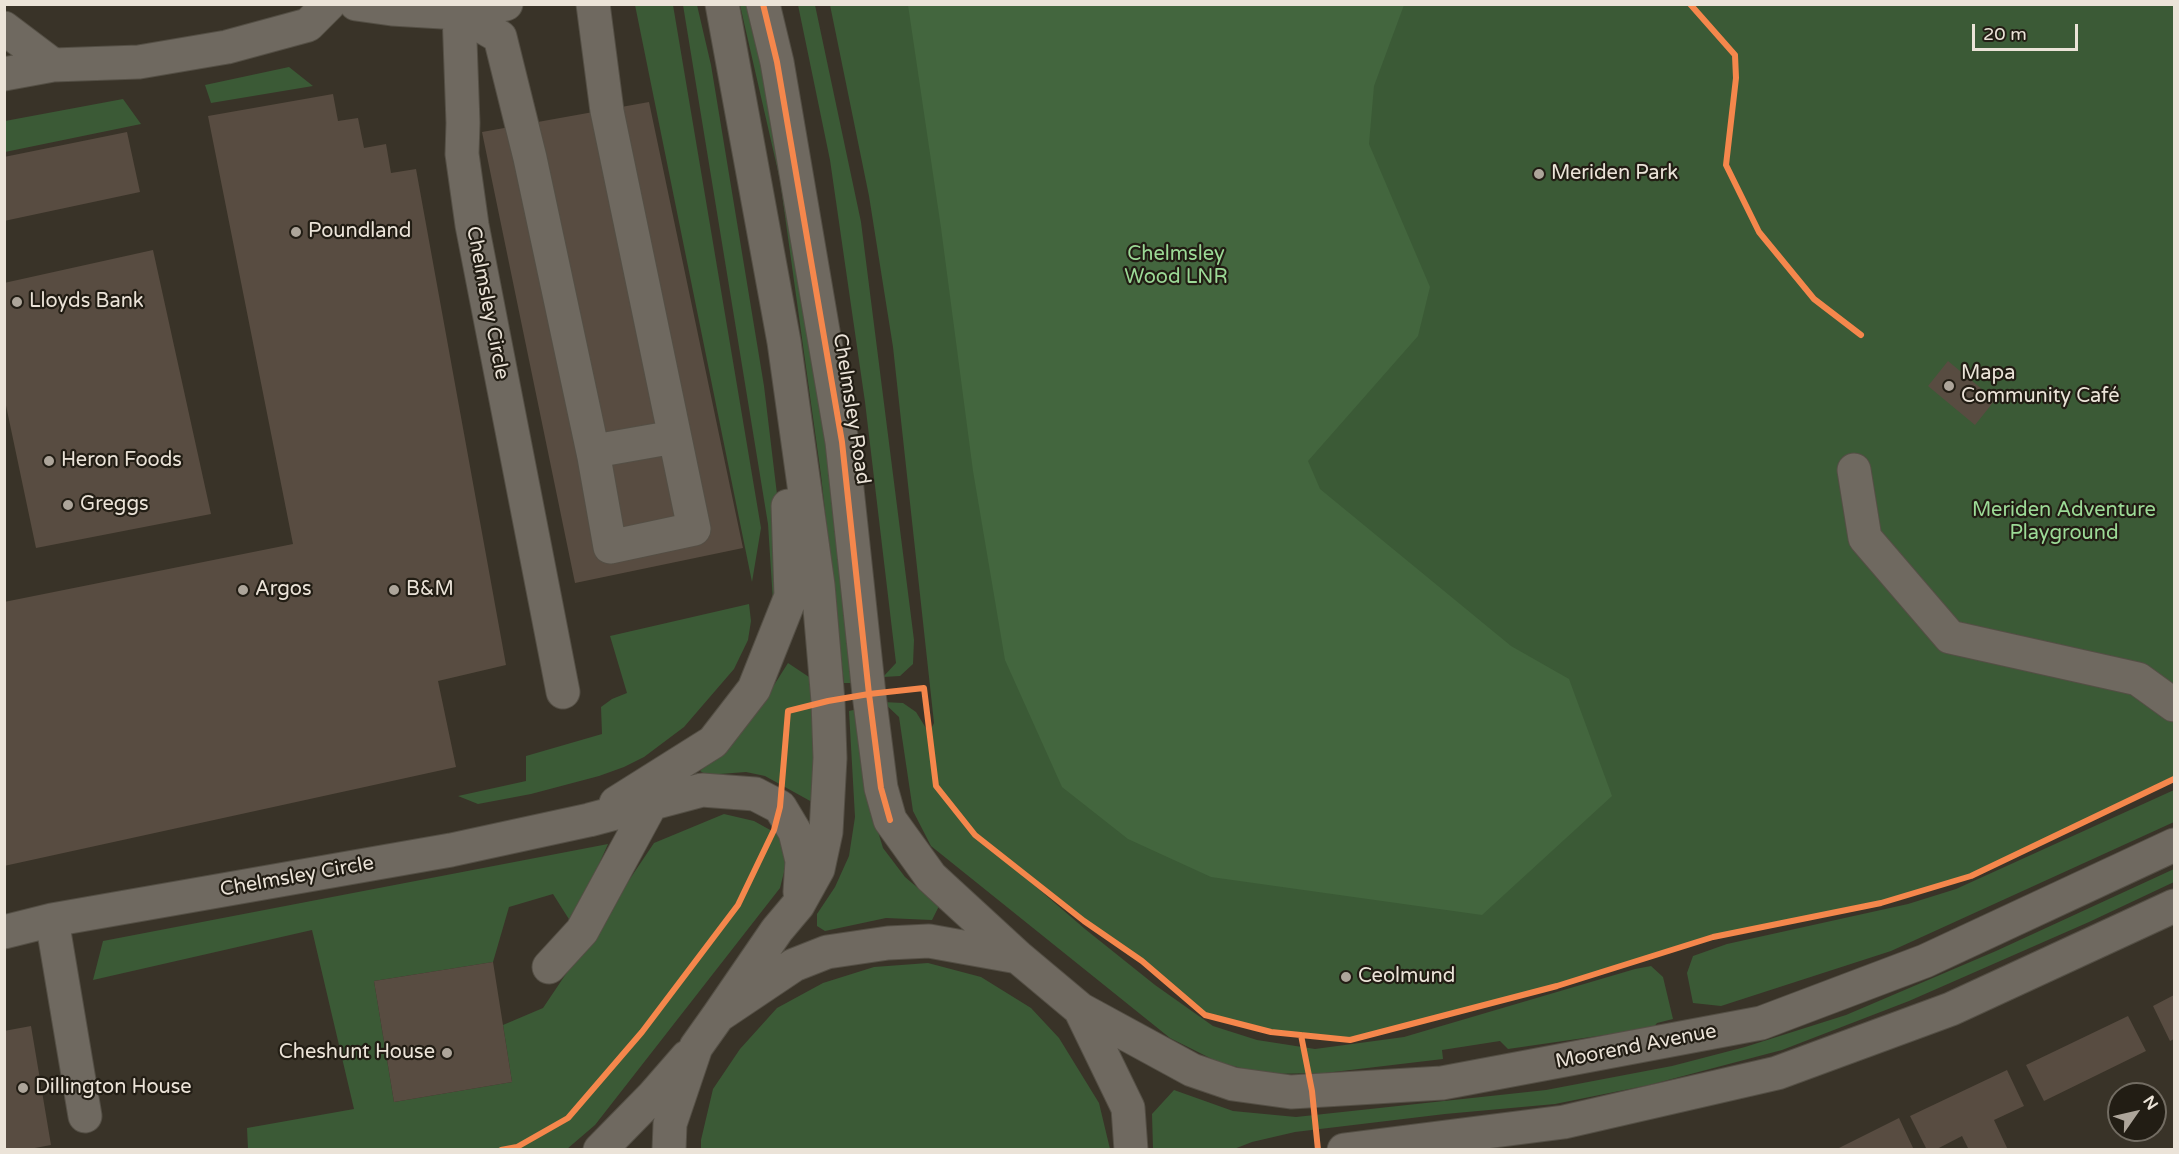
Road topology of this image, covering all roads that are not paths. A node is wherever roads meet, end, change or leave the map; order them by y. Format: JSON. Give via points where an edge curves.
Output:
{"nodes":[{"id":1,"x":329,"y":4,"type":"edge"},
{"id":2,"x":356,"y":4,"type":"edge"},
{"id":3,"x":506,"y":4,"type":"edge"},
{"id":4,"x":593,"y":4,"type":"edge"},
{"id":5,"x":722,"y":4,"type":"edge"},
{"id":6,"x":763,"y":4,"type":"edge"},
{"id":7,"x":459,"y":13,"type":"junction"},
{"id":8,"x":4,"y":27,"type":"edge"},
{"id":9,"x":53,"y":65,"type":"junction"},
{"id":10,"x":4,"y":74,"type":"edge"},
{"id":11,"x":573,"y":153,"type":"junction"},
{"id":12,"x":783,"y":342,"type":"junction"},
{"id":13,"x":674,"y":428,"type":"junction"},
{"id":14,"x":595,"y":442,"type":"junction"},
{"id":15,"x":1854,"y":470,"type":"dead end"},
{"id":16,"x":563,"y":692,"type":"dead end"},
{"id":17,"x":2175,"y":705,"type":"edge"},
{"id":18,"x":651,"y":804,"type":"junction"},
{"id":19,"x":589,"y":820,"type":"junction"},
{"id":20,"x":2175,"y":845,"type":"edge"},
{"id":21,"x":798,"y":905,"type":"junction"},
{"id":22,"x":2175,"y":906,"type":"edge"},
{"id":23,"x":52,"y":920,"type":"junction"},
{"id":24,"x":4,"y":932,"type":"edge"},
{"id":25,"x":1018,"y":957,"type":"junction"},
{"id":26,"x":549,"y":967,"type":"dead end"},
{"id":27,"x":1080,"y":1009,"type":"junction"},
{"id":28,"x":718,"y":1016,"type":"junction"},
{"id":29,"x":696,"y":1047,"type":"junction"},
{"id":30,"x":85,"y":1116,"type":"dead end"},
{"id":31,"x":600,"y":1149,"type":"edge"},
{"id":32,"x":669,"y":1149,"type":"edge"},
{"id":33,"x":1131,"y":1149,"type":"edge"},
{"id":34,"x":1344,"y":1149,"type":"edge"}],
"edges":[{"from":1,"to":9,"type":"street","via":[[308,26],[226,47],[139,62]]},
{"from":2,"to":7,"type":"street"},
{"from":3,"to":7,"type":"street"},
{"from":4,"to":13,"type":"street","via":[[607,111]]},
{"from":5,"to":12,"type":"street"},
{"from":6,"to":25,"type":"street","name":"Chelmsley Road","via":[[777,62],[842,442],[869,694],[890,820],[931,877]]},
{"from":7,"to":13,"type":"street","via":[[500,37],[532,169],[610,547],[694,529]]},
{"from":7,"to":16,"type":"street","name":"Chelmsley Circle","via":[[462,154],[472,225]]},
{"from":8,"to":9,"type":"street"},
{"from":9,"to":10,"type":"street"},
{"from":11,"to":13,"type":"street","via":[[618,142]]},
{"from":11,"to":14,"type":"street","via":[[539,161]]},
{"from":11,"to":14,"type":"street","via":[[621,146],[698,523],[615,539]]},
{"from":12,"to":19,"type":"street","name":"Chelmsley Circle","via":[[791,596],[754,688],[713,742]]},
{"from":12,"to":21,"type":"street","via":[[818,585],[830,759],[826,832],[818,869]]},
{"from":13,"to":14,"type":"street"},
{"from":13,"to":14,"type":"street","via":[[696,526],[612,543]]},
{"from":15,"to":17,"type":"street","via":[[1865,538],[1950,636],[2139,679]]},
{"from":18,"to":19,"type":"street","name":"Chelmsley Circle"},
{"from":18,"to":21,"type":"street","name":"Chelmsley Circle","via":[[702,790],[755,794],[780,807],[795,832],[802,861]]},
{"from":18,"to":26,"type":"street","via":[[582,932]]},
{"from":19,"to":23,"type":"street","name":"Chelmsley Circle","via":[[451,850]]},
{"from":20,"to":27,"type":"street","name":"Moorend Avenue","via":[[1925,961],[1761,1023],[1442,1083],[1291,1092],[1233,1084],[1192,1070]]},
{"from":21,"to":28,"type":"street"},
{"from":22,"to":34,"type":"street","via":[[1951,1009],[1777,1073],[1564,1122]]},
{"from":23,"to":24,"type":"street","name":"Chelmsley Circle"},
{"from":23,"to":30,"type":"street"},
{"from":25,"to":27,"type":"street","name":"Chelmsley Road"},
{"from":25,"to":28,"type":"street","via":[[929,941],[827,952],[794,965]]},
{"from":27,"to":33,"type":"street","via":[[1128,1108]]},
{"from":28,"to":29,"type":"street"},
{"from":29,"to":31,"type":"street"},
{"from":29,"to":32,"type":"street","via":[[670,1124]]}]}
